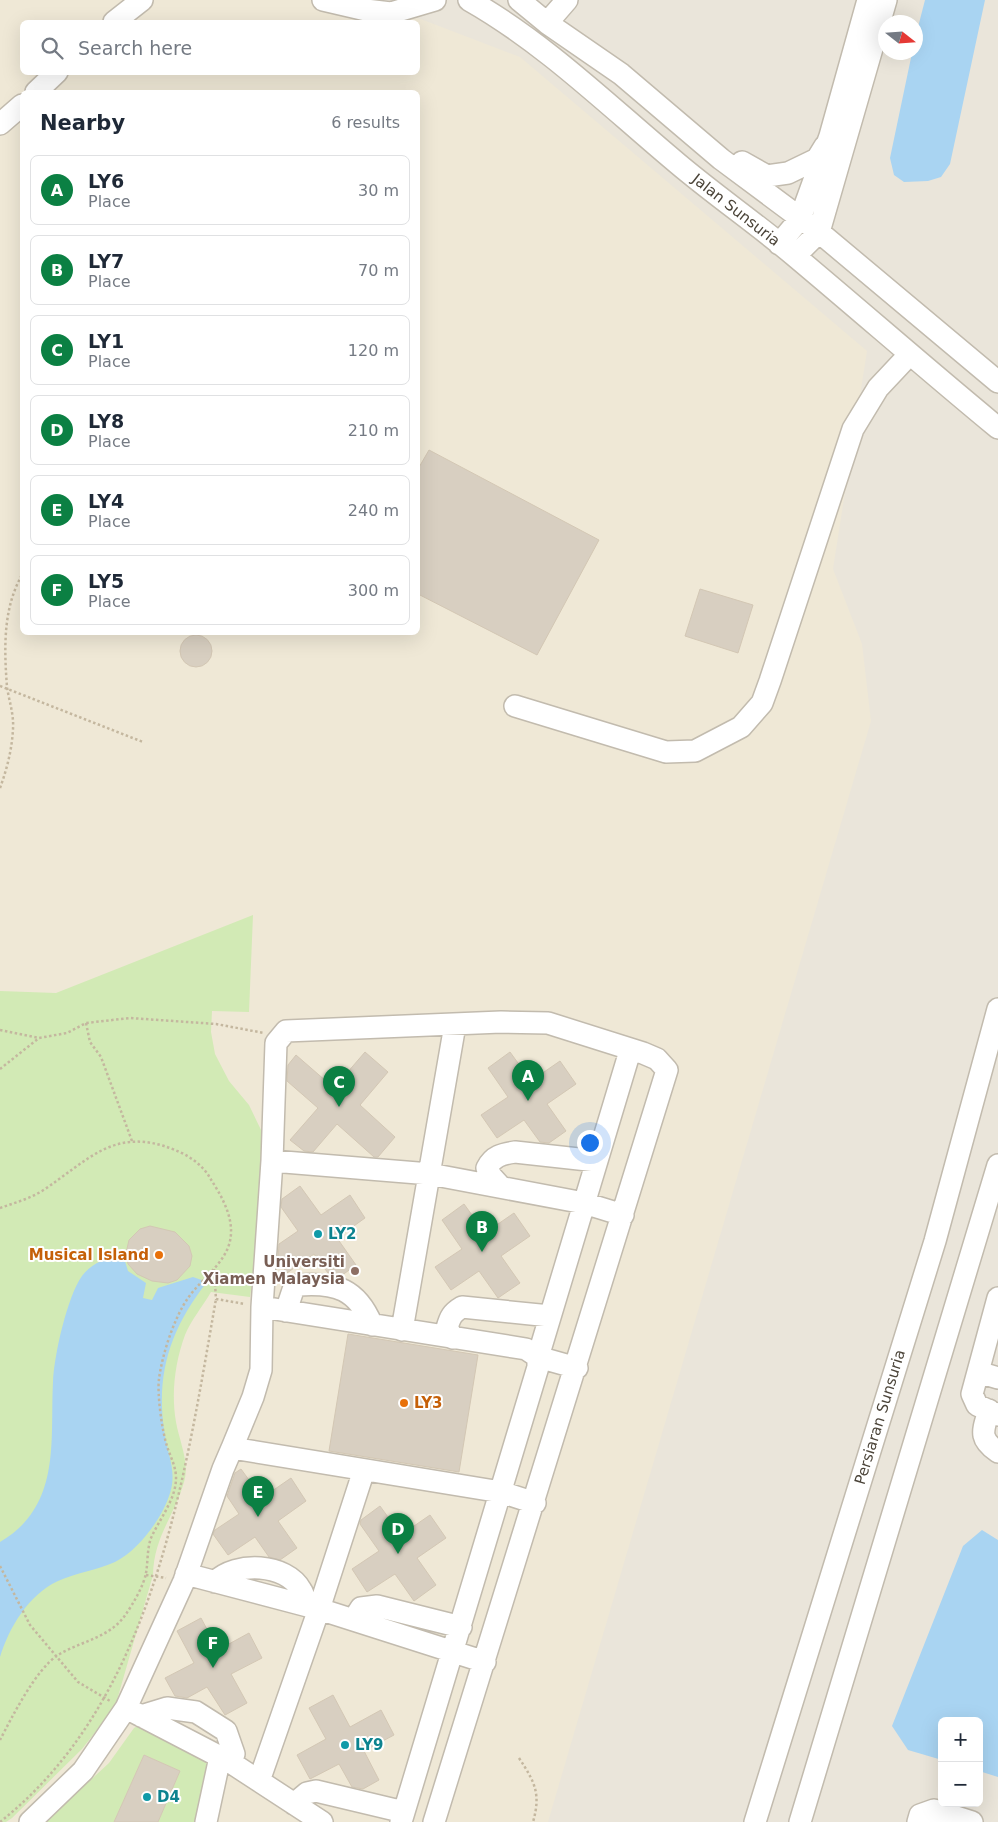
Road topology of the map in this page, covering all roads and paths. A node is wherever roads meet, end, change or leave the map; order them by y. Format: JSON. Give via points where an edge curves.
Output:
{"nodes":[{"id":1,"x":142,"y":0,"type":"edge"},
{"id":2,"x":323,"y":0,"type":"edge"},
{"id":3,"x":435,"y":0,"type":"edge"},
{"id":4,"x":469,"y":0,"type":"edge"},
{"id":5,"x":519,"y":0,"type":"edge"},
{"id":6,"x":567,"y":0,"type":"edge"},
{"id":7,"x":868,"y":0,"type":"edge"},
{"id":8,"x":886,"y":0,"type":"edge"},
{"id":9,"x":117,"y":20,"type":"edge"},
{"id":10,"x":547,"y":23,"type":"junction"},
{"id":11,"x":621,"y":74,"type":"junction"},
{"id":12,"x":54,"y":75,"type":"edge"},
{"id":13,"x":38,"y":90,"type":"edge"},
{"id":14,"x":20,"y":107,"type":"edge"},
{"id":15,"x":0,"y":124,"type":"edge"},
{"id":16,"x":830,"y":136,"type":"junction"},
{"id":17,"x":800,"y":219,"type":"junction"},
{"id":18,"x":819,"y":232,"type":"junction"},
{"id":19,"x":787,"y":250,"type":"junction"},
{"id":20,"x":909,"y":356,"type":"junction"},
{"id":21,"x":998,"y":382,"type":"edge"},
{"id":22,"x":998,"y":428,"type":"edge"},
{"id":23,"x":20,"y":578,"type":"edge"},
{"id":24,"x":0,"y":686,"type":"edge"},
{"id":25,"x":7,"y":688,"type":"junction"},
{"id":26,"x":515,"y":706,"type":"dead end"},
{"id":27,"x":143,"y":742,"type":"dead end"},
{"id":28,"x":0,"y":788,"type":"edge"},
{"id":29,"x":998,"y":1009,"type":"edge"},
{"id":30,"x":86,"y":1023,"type":"junction"},
{"id":31,"x":455,"y":1025,"type":"junction"},
{"id":32,"x":0,"y":1030,"type":"edge"},
{"id":33,"x":280,"y":1036,"type":"junction"},
{"id":34,"x":39,"y":1038,"type":"junction"},
{"id":35,"x":630,"y":1051,"type":"junction"},
{"id":36,"x":0,"y":1069,"type":"edge"},
{"id":37,"x":132,"y":1141,"type":"junction"},
{"id":38,"x":596,"y":1161,"type":"junction"},
{"id":39,"x":272,"y":1162,"type":"junction"},
{"id":40,"x":998,"y":1165,"type":"edge"},
{"id":41,"x":430,"y":1174,"type":"junction"},
{"id":42,"x":501,"y":1188,"type":"junction"},
{"id":43,"x":584,"y":1203,"type":"junction"},
{"id":44,"x":0,"y":1208,"type":"edge"},
{"id":45,"x":623,"y":1215,"type":"junction"},
{"id":46,"x":214,"y":1269,"type":"junction"},
{"id":47,"x":998,"y":1298,"type":"edge"},
{"id":48,"x":216,"y":1300,"type":"junction"},
{"id":49,"x":262,"y":1307,"type":"junction"},
{"id":50,"x":286,"y":1311,"type":"junction"},
{"id":51,"x":550,"y":1316,"type":"junction"},
{"id":52,"x":372,"y":1325,"type":"junction"},
{"id":53,"x":402,"y":1330,"type":"junction"},
{"id":54,"x":453,"y":1338,"type":"junction"},
{"id":55,"x":538,"y":1357,"type":"junction"},
{"id":56,"x":576,"y":1368,"type":"junction"},
{"id":57,"x":978,"y":1372,"type":"junction"},
{"id":58,"x":998,"y":1378,"type":"edge"},
{"id":59,"x":993,"y":1413,"type":"edge"},
{"id":60,"x":232,"y":1448,"type":"junction"},
{"id":61,"x":998,"y":1452,"type":"edge"},
{"id":62,"x":364,"y":1470,"type":"junction"},
{"id":63,"x":500,"y":1492,"type":"junction"},
{"id":64,"x":535,"y":1503,"type":"junction"},
{"id":65,"x":0,"y":1566,"type":"edge"},
{"id":66,"x":186,"y":1574,"type":"junction"},
{"id":67,"x":313,"y":1607,"type":"junction"},
{"id":68,"x":354,"y":1619,"type":"junction"},
{"id":69,"x":461,"y":1627,"type":"junction"},
{"id":70,"x":454,"y":1650,"type":"junction"},
{"id":71,"x":56,"y":1656,"type":"junction"},
{"id":72,"x":485,"y":1662,"type":"junction"},
{"id":73,"x":105,"y":1698,"type":"junction"},
{"id":74,"x":134,"y":1712,"type":"junction"},
{"id":75,"x":0,"y":1740,"type":"edge"},
{"id":76,"x":519,"y":1758,"type":"dead end"},
{"id":77,"x":225,"y":1759,"type":"junction"},
{"id":78,"x":258,"y":1781,"type":"junction"},
{"id":79,"x":294,"y":1804,"type":"junction"},
{"id":80,"x":403,"y":1817,"type":"edge"},
{"id":81,"x":0,"y":1822,"type":"edge"},
{"id":82,"x":30,"y":1822,"type":"edge"},
{"id":83,"x":206,"y":1822,"type":"edge"},
{"id":84,"x":322,"y":1822,"type":"edge"},
{"id":85,"x":434,"y":1822,"type":"edge"},
{"id":86,"x":533,"y":1822,"type":"edge"},
{"id":87,"x":755,"y":1822,"type":"edge"},
{"id":88,"x":800,"y":1822,"type":"edge"},
{"id":89,"x":918,"y":1822,"type":"edge"},
{"id":90,"x":972,"y":1822,"type":"edge"}],
"edges":[{"from":1,"to":9,"type":"street"},
{"from":2,"to":3,"type":"street","via":[[391,13]]},
{"from":4,"to":19,"type":"street","name":"Jalan Sunsuria","via":[[492,13],[558,63]]},
{"from":5,"to":10,"type":"street","name":"Jalan Sunsuria"},
{"from":6,"to":10,"type":"street"},
{"from":7,"to":16,"type":"street"},
{"from":8,"to":18,"type":"street"},
{"from":10,"to":11,"type":"street","name":"Jalan Sunsuria"},
{"from":11,"to":16,"type":"street","via":[[693,122],[749,167],[767,176],[788,173],[817,159]]},
{"from":11,"to":17,"type":"street","name":"Jalan Sunsuria","via":[[721,159]]},
{"from":12,"to":13,"type":"street"},
{"from":14,"to":15,"type":"street"},
{"from":16,"to":17,"type":"street"},
{"from":17,"to":18,"type":"street","name":"Jalan Sunsuria"},
{"from":17,"to":19,"type":"street"},
{"from":18,"to":19,"type":"street"},
{"from":18,"to":21,"type":"street","name":"Jalan Sunsuria"},
{"from":19,"to":20,"type":"street","name":"Jalan Sunsuria"},
{"from":20,"to":22,"type":"street","name":"Jalan Sunsuria"},
{"from":20,"to":26,"type":"street","via":[[878,388],[853,429],[762,703],[741,727],[694,751],[666,752]]},
{"from":23,"to":25,"type":"path","via":[[12,592],[5,630]]},
{"from":24,"to":25,"type":"path"},
{"from":25,"to":27,"type":"path"},
{"from":25,"to":28,"type":"path","via":[[14,727],[9,761]]},
{"from":29,"to":87,"type":"street","name":"Persiaran Sunsuria","via":[[934,1241]]},
{"from":30,"to":33,"type":"path","via":[[139,1018],[216,1024]]},
{"from":30,"to":34,"type":"path","via":[[67,1032]]},
{"from":30,"to":37,"type":"path","via":[[90,1042],[101,1057]]},
{"from":31,"to":33,"type":"street","via":[[286,1031]]},
{"from":31,"to":35,"type":"street","via":[[548,1023]]},
{"from":31,"to":41,"type":"street"},
{"from":32,"to":34,"type":"path"},
{"from":33,"to":39,"type":"street","via":[[276,1043]]},
{"from":34,"to":36,"type":"path"},
{"from":35,"to":38,"type":"street"},
{"from":35,"to":45,"type":"street","via":[[657,1059],[667,1070]]},
{"from":37,"to":44,"type":"path","via":[[106,1147],[42,1191]]},
{"from":37,"to":46,"type":"path","via":[[180,1152],[208,1173],[225,1204],[230,1227],[230,1241]]},
{"from":38,"to":42,"type":"street","via":[[515,1152],[505,1154],[496,1157],[488,1168],[490,1176]]},
{"from":38,"to":43,"type":"street"},
{"from":39,"to":41,"type":"street"},
{"from":39,"to":49,"type":"street"},
{"from":40,"to":88,"type":"street"},
{"from":41,"to":42,"type":"street"},
{"from":41,"to":53,"type":"street"},
{"from":42,"to":43,"type":"street"},
{"from":43,"to":45,"type":"street"},
{"from":43,"to":51,"type":"street"},
{"from":45,"to":56,"type":"street"},
{"from":46,"to":48,"type":"path"},
{"from":46,"to":71,"type":"path","via":[[187,1299],[172,1331],[158,1379],[166,1444],[176,1479],[174,1491],[150,1540],[146,1575],[118,1624],[109,1632]]},
{"from":47,"to":57,"type":"street"},
{"from":48,"to":49,"type":"path"},
{"from":48,"to":73,"type":"path","via":[[191,1443],[174,1510],[134,1636]]},
{"from":49,"to":50,"type":"street"},
{"from":49,"to":60,"type":"street","via":[[261,1370]]},
{"from":50,"to":52,"type":"street"},
{"from":50,"to":52,"type":"street","via":[[298,1285],[343,1288],[359,1300]]},
{"from":51,"to":54,"type":"street","via":[[462,1307],[452,1312],[449,1320],[447,1328]]},
{"from":51,"to":55,"type":"street"},
{"from":52,"to":53,"type":"street"},
{"from":53,"to":54,"type":"street"},
{"from":54,"to":55,"type":"street","via":[[526,1348]]},
{"from":55,"to":56,"type":"street"},
{"from":55,"to":63,"type":"street","via":[[538,1367]]},
{"from":56,"to":64,"type":"street"},
{"from":57,"to":58,"type":"street"},
{"from":57,"to":59,"type":"street","via":[[972,1394],[977,1405]]},
{"from":59,"to":61,"type":"street","via":[[982,1434],[986,1444]]},
{"from":60,"to":62,"type":"street"},
{"from":60,"to":66,"type":"street"},
{"from":62,"to":63,"type":"street"},
{"from":62,"to":67,"type":"street"},
{"from":63,"to":64,"type":"street"},
{"from":63,"to":69,"type":"street"},
{"from":64,"to":72,"type":"street"},
{"from":65,"to":71,"type":"path","via":[[30,1625]]},
{"from":66,"to":67,"type":"street","via":[[215,1582],[239,1570],[270,1570],[292,1580]]},
{"from":66,"to":74,"type":"street"},
{"from":67,"to":68,"type":"street"},
{"from":67,"to":78,"type":"street"},
{"from":68,"to":69,"type":"street","via":[[361,1608],[377,1606]]},
{"from":68,"to":70,"type":"street"},
{"from":69,"to":70,"type":"street"},
{"from":70,"to":72,"type":"street"},
{"from":70,"to":80,"type":"street"},
{"from":71,"to":73,"type":"path","via":[[78,1682]]},
{"from":71,"to":75,"type":"path","via":[[34,1681]]},
{"from":72,"to":85,"type":"street"},
{"from":73,"to":81,"type":"path","via":[[75,1745],[45,1781]]},
{"from":74,"to":77,"type":"street"},
{"from":74,"to":77,"type":"street","via":[[167,1708],[196,1712],[226,1732],[234,1754]]},
{"from":74,"to":82,"type":"street","via":[[83,1771]]},
{"from":76,"to":86,"type":"path","via":[[532,1777],[538,1803]]},
{"from":77,"to":78,"type":"street"},
{"from":77,"to":83,"type":"street"},
{"from":78,"to":79,"type":"street"},
{"from":79,"to":80,"type":"street","via":[[316,1791]]},
{"from":79,"to":84,"type":"street"},
{"from":89,"to":90,"type":"street","via":[[920,1815],[934,1810]]}]}
